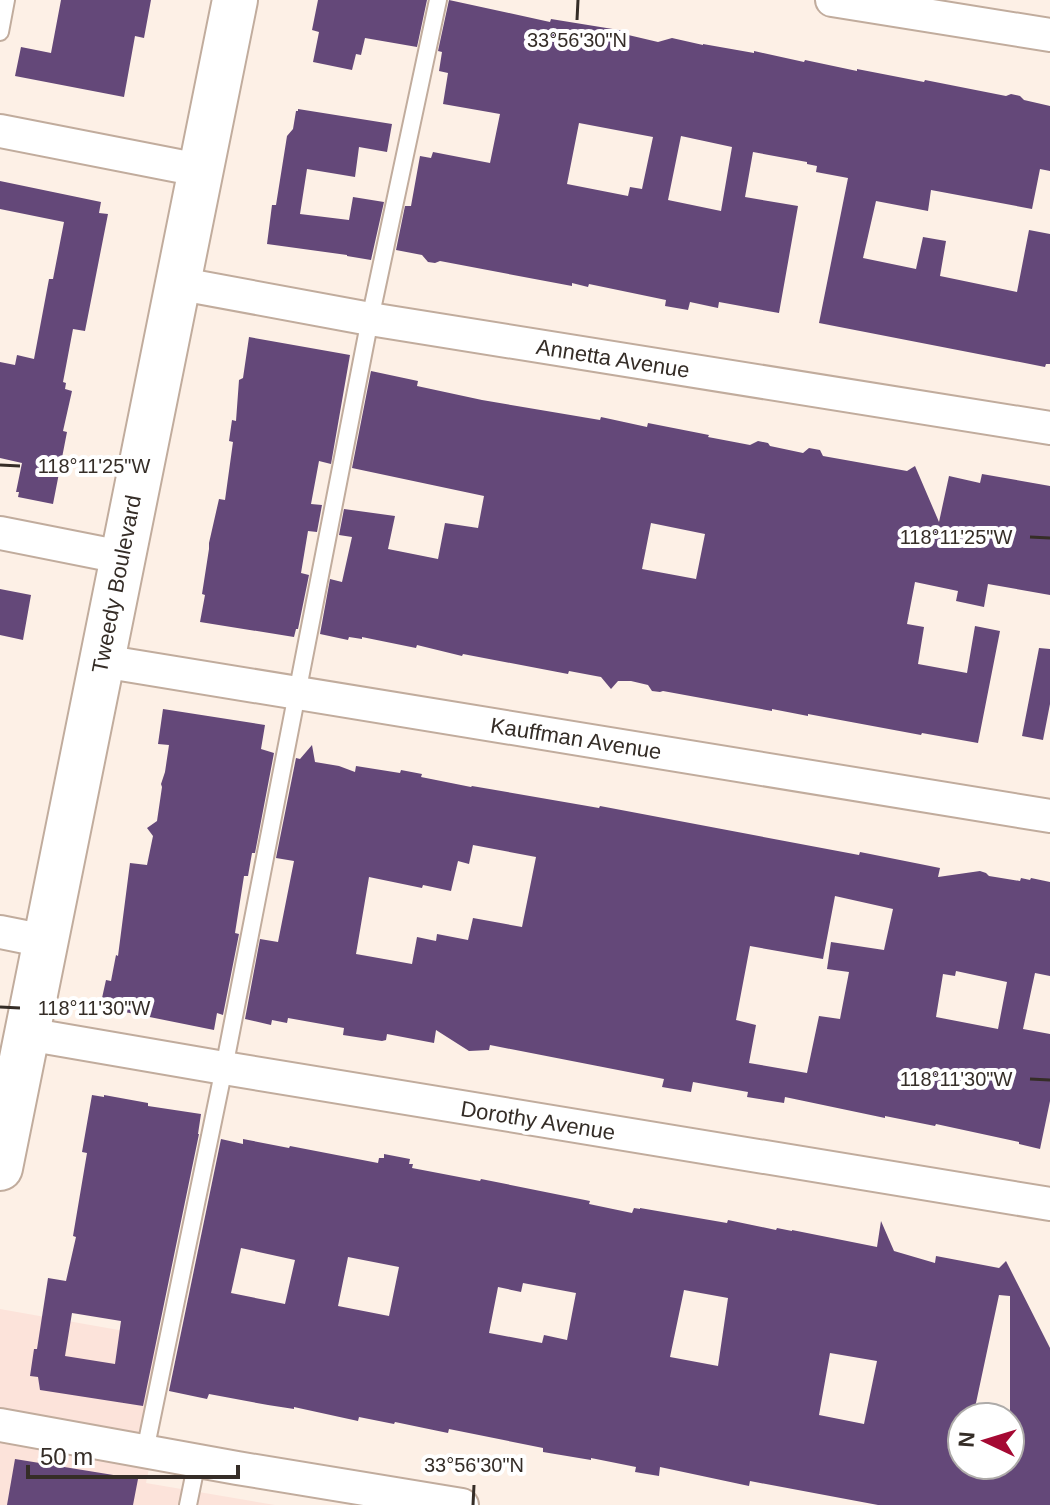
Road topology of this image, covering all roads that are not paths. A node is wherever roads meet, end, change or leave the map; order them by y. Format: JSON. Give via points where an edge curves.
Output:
{"nodes":[{"id":1,"x":6,"y":0,"type":"edge"},
{"id":2,"x":235,"y":0,"type":"edge"},
{"id":3,"x":438,"y":0,"type":"edge"},
{"id":4,"x":832,"y":0,"type":"edge"},
{"id":5,"x":0,"y":32,"type":"edge"},
{"id":6,"x":1050,"y":35,"type":"edge"},
{"id":7,"x":0,"y":131,"type":"edge"},
{"id":8,"x":199,"y":170,"type":"junction"},
{"id":9,"x":176,"y":283,"type":"junction"},
{"id":10,"x":370,"y":319,"type":"junction"},
{"id":11,"x":1050,"y":428,"type":"edge"},
{"id":12,"x":0,"y":533,"type":"edge"},
{"id":13,"x":121,"y":557,"type":"junction"},
{"id":14,"x":102,"y":661,"type":"junction"},
{"id":15,"x":298,"y":693,"type":"junction"},
{"id":16,"x":1050,"y":816,"type":"edge"},
{"id":17,"x":0,"y":932,"type":"edge"},
{"id":18,"x":45,"y":941,"type":"junction"},
{"id":19,"x":27,"y":1034,"type":"junction"},
{"id":20,"x":224,"y":1068,"type":"junction"},
{"id":21,"x":0,"y":1168,"type":"edge"},
{"id":22,"x":1050,"y":1204,"type":"edge"},
{"id":23,"x":0,"y":1425,"type":"edge"},
{"id":24,"x":145,"y":1451,"type":"junction"},
{"id":25,"x":197,"y":1461,"type":"junction"},
{"id":26,"x":188,"y":1505,"type":"edge"},
{"id":27,"x":462,"y":1505,"type":"edge"}],
"edges":[{"from":1,"to":5,"type":"lane"},
{"from":2,"to":8,"type":"main road","name":"Tweedy Boulevard"},
{"from":3,"to":10,"type":"lane"},
{"from":4,"to":6,"type":"street"},
{"from":7,"to":8,"type":"street"},
{"from":8,"to":9,"type":"main road","name":"Tweedy Boulevard"},
{"from":9,"to":10,"type":"street","name":"Annetta Avenue"},
{"from":9,"to":13,"type":"main road","name":"Tweedy Boulevard"},
{"from":10,"to":11,"type":"street","name":"Annetta Avenue"},
{"from":10,"to":15,"type":"lane"},
{"from":12,"to":13,"type":"street"},
{"from":13,"to":14,"type":"main road","name":"Tweedy Boulevard"},
{"from":14,"to":15,"type":"street","name":"Kauffman Avenue"},
{"from":14,"to":18,"type":"main road","name":"Tweedy Boulevard"},
{"from":15,"to":16,"type":"street","name":"Kauffman Avenue"},
{"from":15,"to":20,"type":"lane"},
{"from":17,"to":18,"type":"street"},
{"from":18,"to":19,"type":"main road","name":"Tweedy Boulevard"},
{"from":19,"to":20,"type":"street","name":"Dorothy Avenue"},
{"from":19,"to":21,"type":"main road","name":"Tweedy Boulevard"},
{"from":20,"to":22,"type":"street","name":"Dorothy Avenue"},
{"from":20,"to":24,"type":"lane"},
{"from":23,"to":24,"type":"street"},
{"from":24,"to":25,"type":"street"},
{"from":25,"to":26,"type":"lane"},
{"from":25,"to":27,"type":"street"}]}
